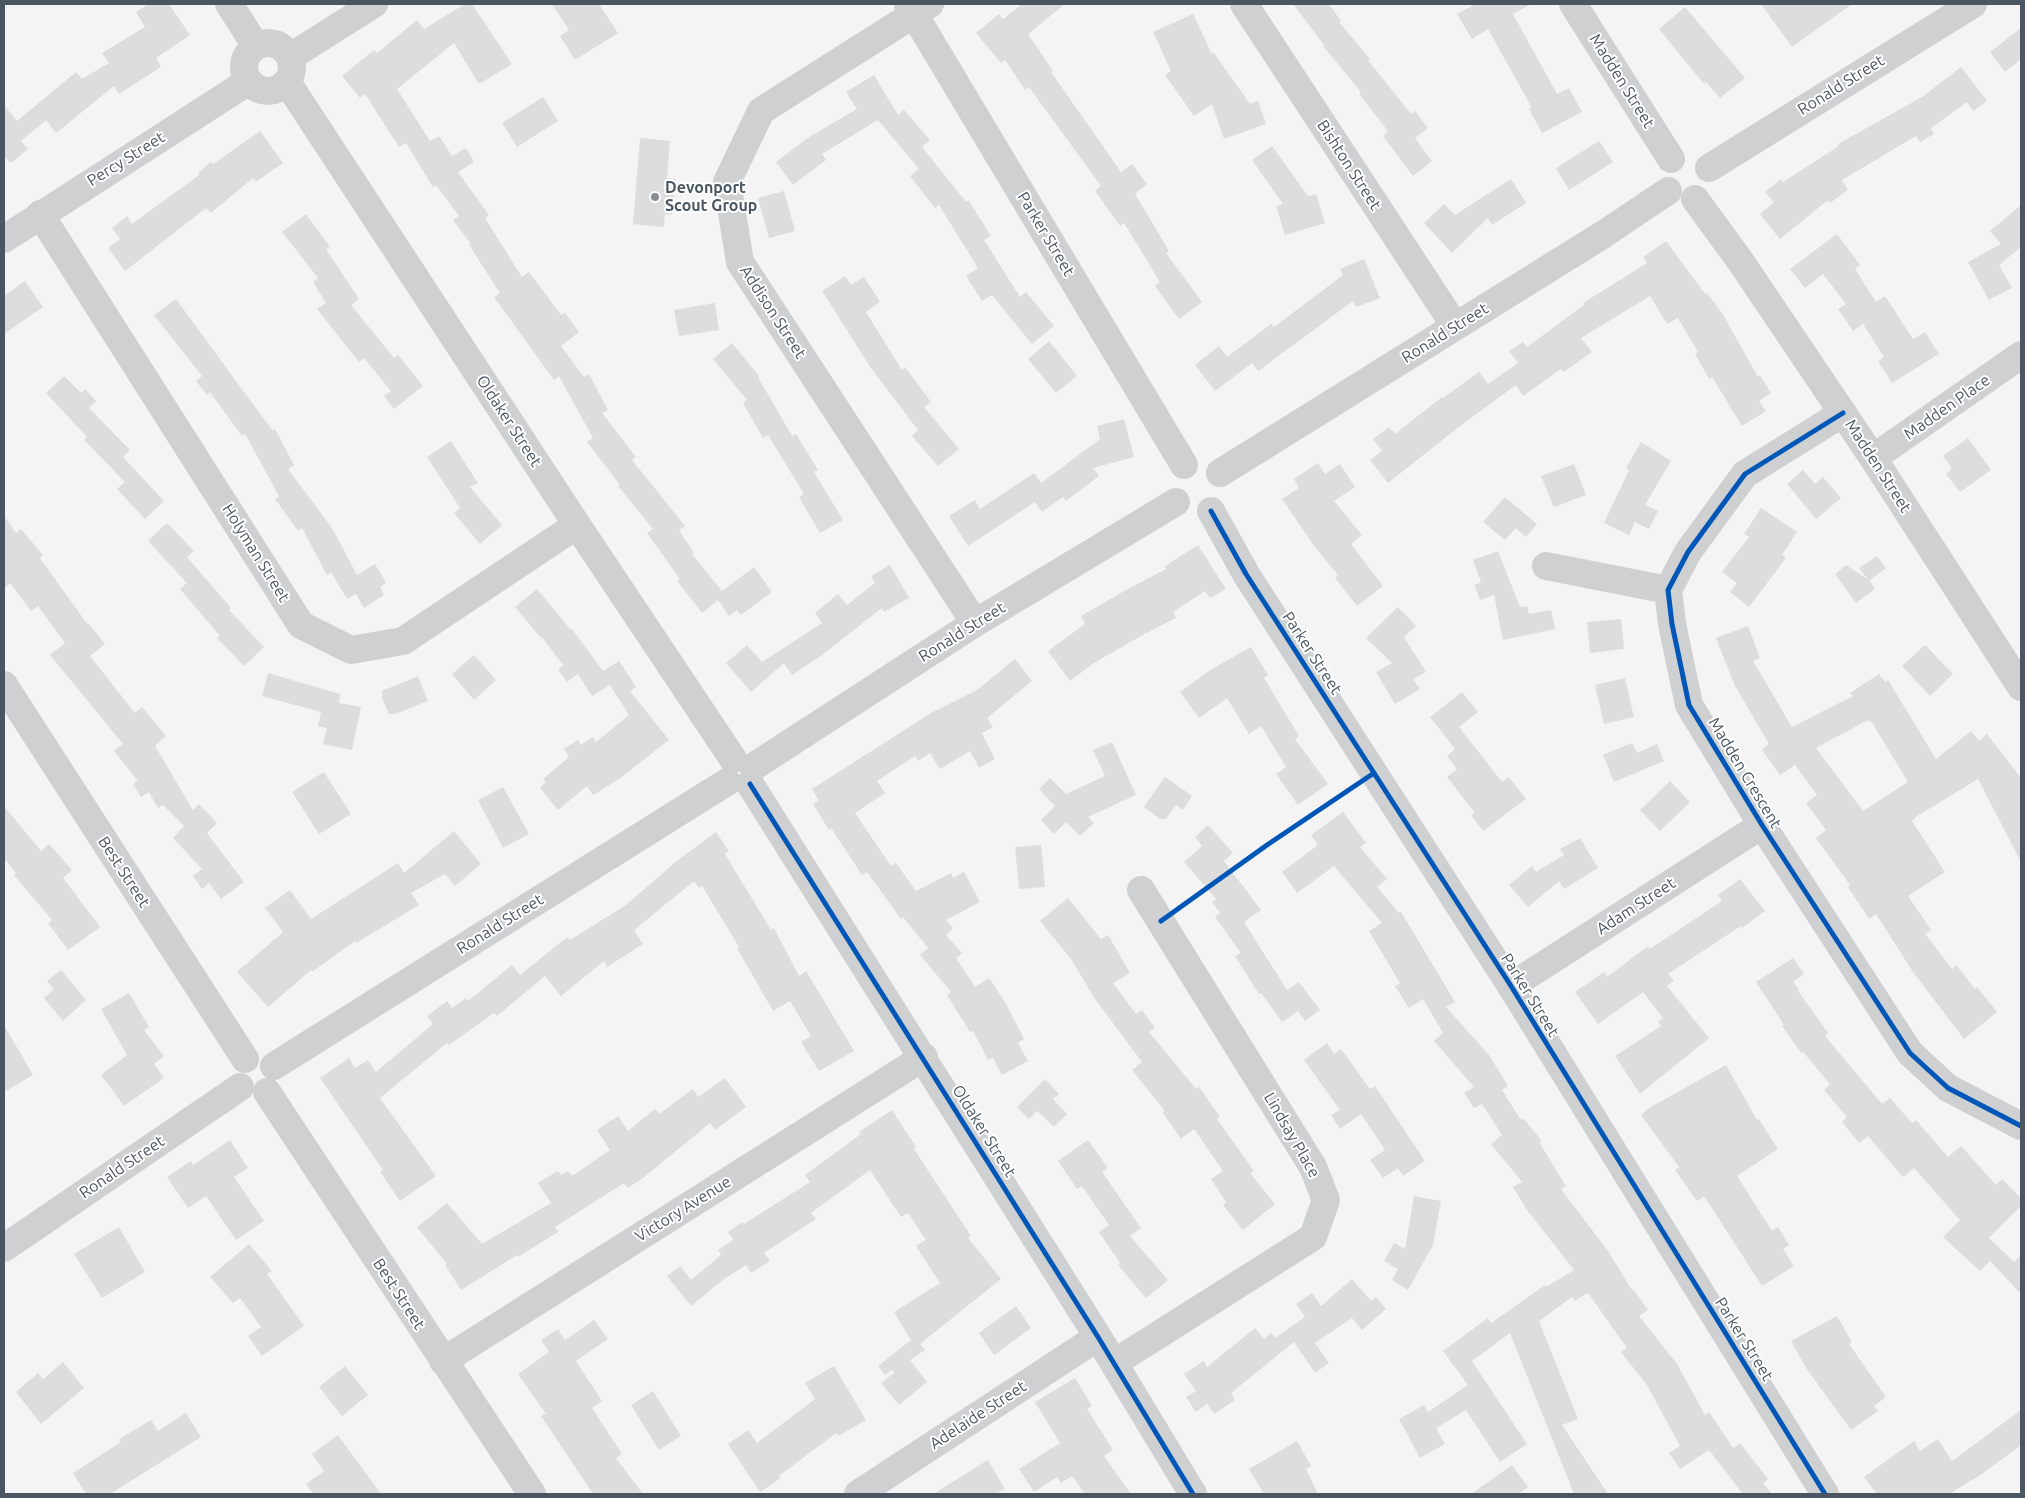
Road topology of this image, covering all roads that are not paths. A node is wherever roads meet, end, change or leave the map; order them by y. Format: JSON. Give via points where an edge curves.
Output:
{"nodes":[{"id":1,"x":229,"y":4,"type":"edge"},
{"id":2,"x":374,"y":4,"type":"edge"},
{"id":3,"x":1244,"y":4,"type":"edge"},
{"id":4,"x":1573,"y":4,"type":"edge"},
{"id":5,"x":1973,"y":4,"type":"edge"},
{"id":6,"x":918,"y":7,"type":"edge"},
{"id":7,"x":256,"y":46,"type":"junction"},
{"id":8,"x":288,"y":70,"type":"junction"},
{"id":9,"x":249,"y":81,"type":"junction"},
{"id":10,"x":1671,"y":159,"type":"junction"},
{"id":11,"x":1709,"y":168,"type":"junction"},
{"id":12,"x":1668,"y":191,"type":"junction"},
{"id":13,"x":1695,"y":199,"type":"junction"},
{"id":14,"x":40,"y":214,"type":"junction"},
{"id":15,"x":4,"y":239,"type":"edge"},
{"id":16,"x":1454,"y":326,"type":"junction"},
{"id":17,"x":2021,"y":355,"type":"edge"},
{"id":18,"x":1843,"y":413,"type":"junction"},
{"id":19,"x":1873,"y":458,"type":"junction"},
{"id":20,"x":1184,"y":465,"type":"junction"},
{"id":21,"x":1220,"y":473,"type":"junction"},
{"id":22,"x":1176,"y":502,"type":"junction"},
{"id":23,"x":1211,"y":511,"type":"junction"},
{"id":24,"x":577,"y":525,"type":"junction"},
{"id":25,"x":1546,"y":566,"type":"dead end"},
{"id":26,"x":1668,"y":590,"type":"junction"},
{"id":27,"x":975,"y":623,"type":"junction"},
{"id":28,"x":4,"y":685,"type":"edge"},
{"id":29,"x":2021,"y":688,"type":"edge"},
{"id":30,"x":741,"y":773,"type":"junction"},
{"id":31,"x":1762,"y":825,"type":"junction"},
{"id":32,"x":1141,"y":890,"type":"dead end"},
{"id":33,"x":1511,"y":986,"type":"junction"},
{"id":34,"x":924,"y":1057,"type":"junction"},
{"id":35,"x":245,"y":1059,"type":"junction"},
{"id":36,"x":274,"y":1066,"type":"junction"},
{"id":37,"x":240,"y":1087,"type":"junction"},
{"id":38,"x":267,"y":1092,"type":"junction"},
{"id":39,"x":2021,"y":1126,"type":"edge"},
{"id":40,"x":4,"y":1248,"type":"edge"},
{"id":41,"x":1098,"y":1337,"type":"junction"},
{"id":42,"x":443,"y":1360,"type":"junction"},
{"id":43,"x":1114,"y":1363,"type":"junction"},
{"id":44,"x":532,"y":1494,"type":"edge"},
{"id":45,"x":858,"y":1494,"type":"edge"},
{"id":46,"x":1193,"y":1494,"type":"edge"},
{"id":47,"x":1825,"y":1494,"type":"edge"}],
"edges":[{"from":1,"to":7,"type":"street"},
{"from":2,"to":8,"type":"street"},
{"from":3,"to":16,"type":"street","name":"Bishton Street"},
{"from":4,"to":10,"type":"street","name":"Madden Street"},
{"from":5,"to":11,"type":"street","name":"Ronald Street"},
{"from":6,"to":20,"type":"street","name":"Parker Street"},
{"from":6,"to":27,"type":"street","name":"Addison Street","via":[[761,111],[727,182],[740,262]]},
{"from":7,"to":8,"type":"street","via":[[264,43],[279,45]]},
{"from":7,"to":9,"type":"street","via":[[245,61]]},
{"from":8,"to":9,"type":"street","via":[[276,90],[261,90]]},
{"from":8,"to":24,"type":"street","name":"Oldaker Street"},
{"from":9,"to":14,"type":"street","name":"Percy Street"},
{"from":10,"to":11,"type":"street","via":[[1689,153],[1701,158]]},
{"from":10,"to":12,"type":"street","via":[[1664,178]]},
{"from":11,"to":13,"type":"street","via":[[1709,186]]},
{"from":12,"to":13,"type":"street","via":[[1680,200]]},
{"from":12,"to":16,"type":"street","name":"Ronald Street"},
{"from":13,"to":18,"type":"street","name":"Madden Street"},
{"from":14,"to":15,"type":"street","name":"Percy Street"},
{"from":14,"to":24,"type":"street","name":"Holyman Street","via":[[301,625],[351,650],[403,641]]},
{"from":16,"to":21,"type":"street","name":"Ronald Street"},
{"from":17,"to":19,"type":"street","name":"Madden Place"},
{"from":18,"to":19,"type":"street","name":"Madden Street"},
{"from":18,"to":26,"type":"street","via":[[1745,474],[1688,552]]},
{"from":19,"to":29,"type":"street","name":"Madden Street"},
{"from":20,"to":21,"type":"street","via":[[1200,461],[1215,467]]},
{"from":20,"to":22,"type":"street","via":[[1173,478]]},
{"from":21,"to":23,"type":"street","via":[[1225,490],[1218,506]]},
{"from":22,"to":23,"type":"street","via":[[1188,512]]},
{"from":22,"to":27,"type":"street","name":"Ronald Street"},
{"from":23,"to":33,"type":"street","name":"Parker Street","via":[[1246,574]]},
{"from":24,"to":30,"type":"street","name":"Oldaker Street"},
{"from":25,"to":26,"type":"street"},
{"from":26,"to":31,"type":"street","name":"Madden Crescent","via":[[1689,705]]},
{"from":27,"to":30,"type":"street","name":"Ronald Street"},
{"from":28,"to":35,"type":"street","name":"Best Street"},
{"from":30,"to":34,"type":"street","name":"Oldaker Street"},
{"from":30,"to":36,"type":"street","name":"Ronald Street"},
{"from":31,"to":33,"type":"street","name":"Adam Street"},
{"from":31,"to":39,"type":"street","name":"Madden Crescent","via":[[1910,1053],[1948,1088]]},
{"from":32,"to":43,"type":"street","name":"Lindsay Place","via":[[1314,1167],[1326,1200],[1313,1237]]},
{"from":33,"to":47,"type":"street","name":"Parker Street"},
{"from":34,"to":41,"type":"street","name":"Oldaker Street"},
{"from":34,"to":42,"type":"street","name":"Victory Avenue"},
{"from":35,"to":36,"type":"street","via":[[258,1056]]},
{"from":35,"to":37,"type":"street","via":[[236,1072]]},
{"from":36,"to":38,"type":"street","via":[[276,1080]]},
{"from":37,"to":38,"type":"street","via":[[255,1096]]},
{"from":37,"to":40,"type":"street","name":"Ronald Street"},
{"from":38,"to":42,"type":"street","name":"Best Street"},
{"from":41,"to":43,"type":"street","name":"Oldaker Street"},
{"from":41,"to":45,"type":"street","name":"Adelaide Street"},
{"from":42,"to":44,"type":"street","name":"Best Street"},
{"from":43,"to":46,"type":"street","name":"Oldaker Street"}]}
